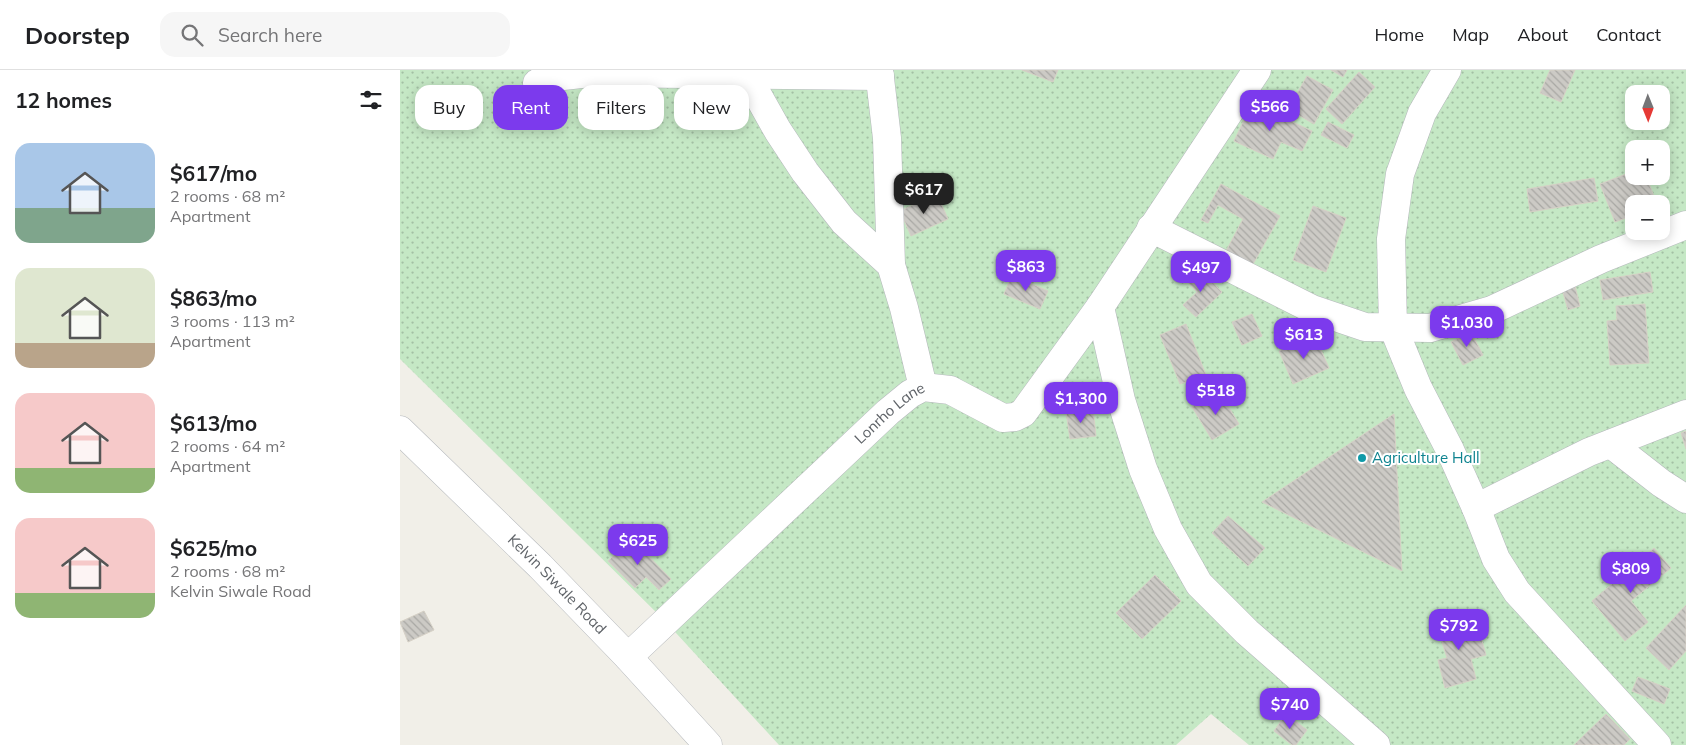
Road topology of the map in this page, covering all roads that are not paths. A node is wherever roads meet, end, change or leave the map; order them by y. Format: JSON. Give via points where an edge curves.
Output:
{"nodes":[{"id":1,"x":1257,"y":70,"type":"edge"},
{"id":2,"x":1447,"y":70,"type":"edge"},
{"id":3,"x":633,"y":71,"type":"edge"},
{"id":4,"x":879,"y":73,"type":"edge"},
{"id":5,"x":747,"y":76,"type":"junction"},
{"id":6,"x":537,"y":83,"type":"dead end"},
{"id":7,"x":1686,"y":225,"type":"edge"},
{"id":8,"x":1151,"y":228,"type":"junction"},
{"id":9,"x":891,"y":265,"type":"junction"},
{"id":10,"x":1100,"y":307,"type":"junction"},
{"id":11,"x":1393,"y":328,"type":"junction"},
{"id":12,"x":923,"y":387,"type":"junction"},
{"id":13,"x":1686,"y":414,"type":"edge"},
{"id":14,"x":400,"y":430,"type":"edge"},
{"id":15,"x":1611,"y":444,"type":"junction"},
{"id":16,"x":1686,"y":499,"type":"edge"},
{"id":17,"x":1476,"y":508,"type":"junction"},
{"id":18,"x":628,"y":657,"type":"junction"},
{"id":19,"x":708,"y":745,"type":"edge"},
{"id":20,"x":1376,"y":745,"type":"edge"},
{"id":21,"x":1657,"y":745,"type":"edge"}],
"edges":[{"from":1,"to":8,"type":"street","name":"Lonrho Lane"},
{"from":2,"to":11,"type":"street","via":[[1422,113],[1400,174],[1391,239]]},
{"from":3,"to":5,"type":"street"},
{"from":3,"to":6,"type":"street","via":[[563,76]]},
{"from":4,"to":5,"type":"street"},
{"from":4,"to":9,"type":"street","via":[[887,138]]},
{"from":5,"to":9,"type":"street","via":[[810,179],[844,222]]},
{"from":7,"to":11,"type":"street","via":[[1601,259],[1492,310],[1430,328]]},
{"from":8,"to":10,"type":"street","name":"Lonrho Lane"},
{"from":8,"to":11,"type":"street","via":[[1312,309],[1365,327]]},
{"from":9,"to":12,"type":"street"},
{"from":10,"to":12,"type":"street","name":"Lonrho Lane","via":[[1023,413],[1015,417],[1003,418],[950,390]]},
{"from":10,"to":20,"type":"street","via":[[1121,400],[1142,469],[1168,529],[1199,584],[1247,632]]},
{"from":11,"to":17,"type":"street"},
{"from":12,"to":18,"type":"street","name":"Lonrho Lane","via":[[888,412]]},
{"from":13,"to":15,"type":"street"},
{"from":14,"to":18,"type":"street","name":"Kelvin Siwale Road"},
{"from":15,"to":16,"type":"street"},
{"from":15,"to":17,"type":"street"},
{"from":17,"to":21,"type":"street","via":[[1496,559],[1517,592]]},
{"from":18,"to":19,"type":"street","name":"Kelvin Siwale Road"}]}
